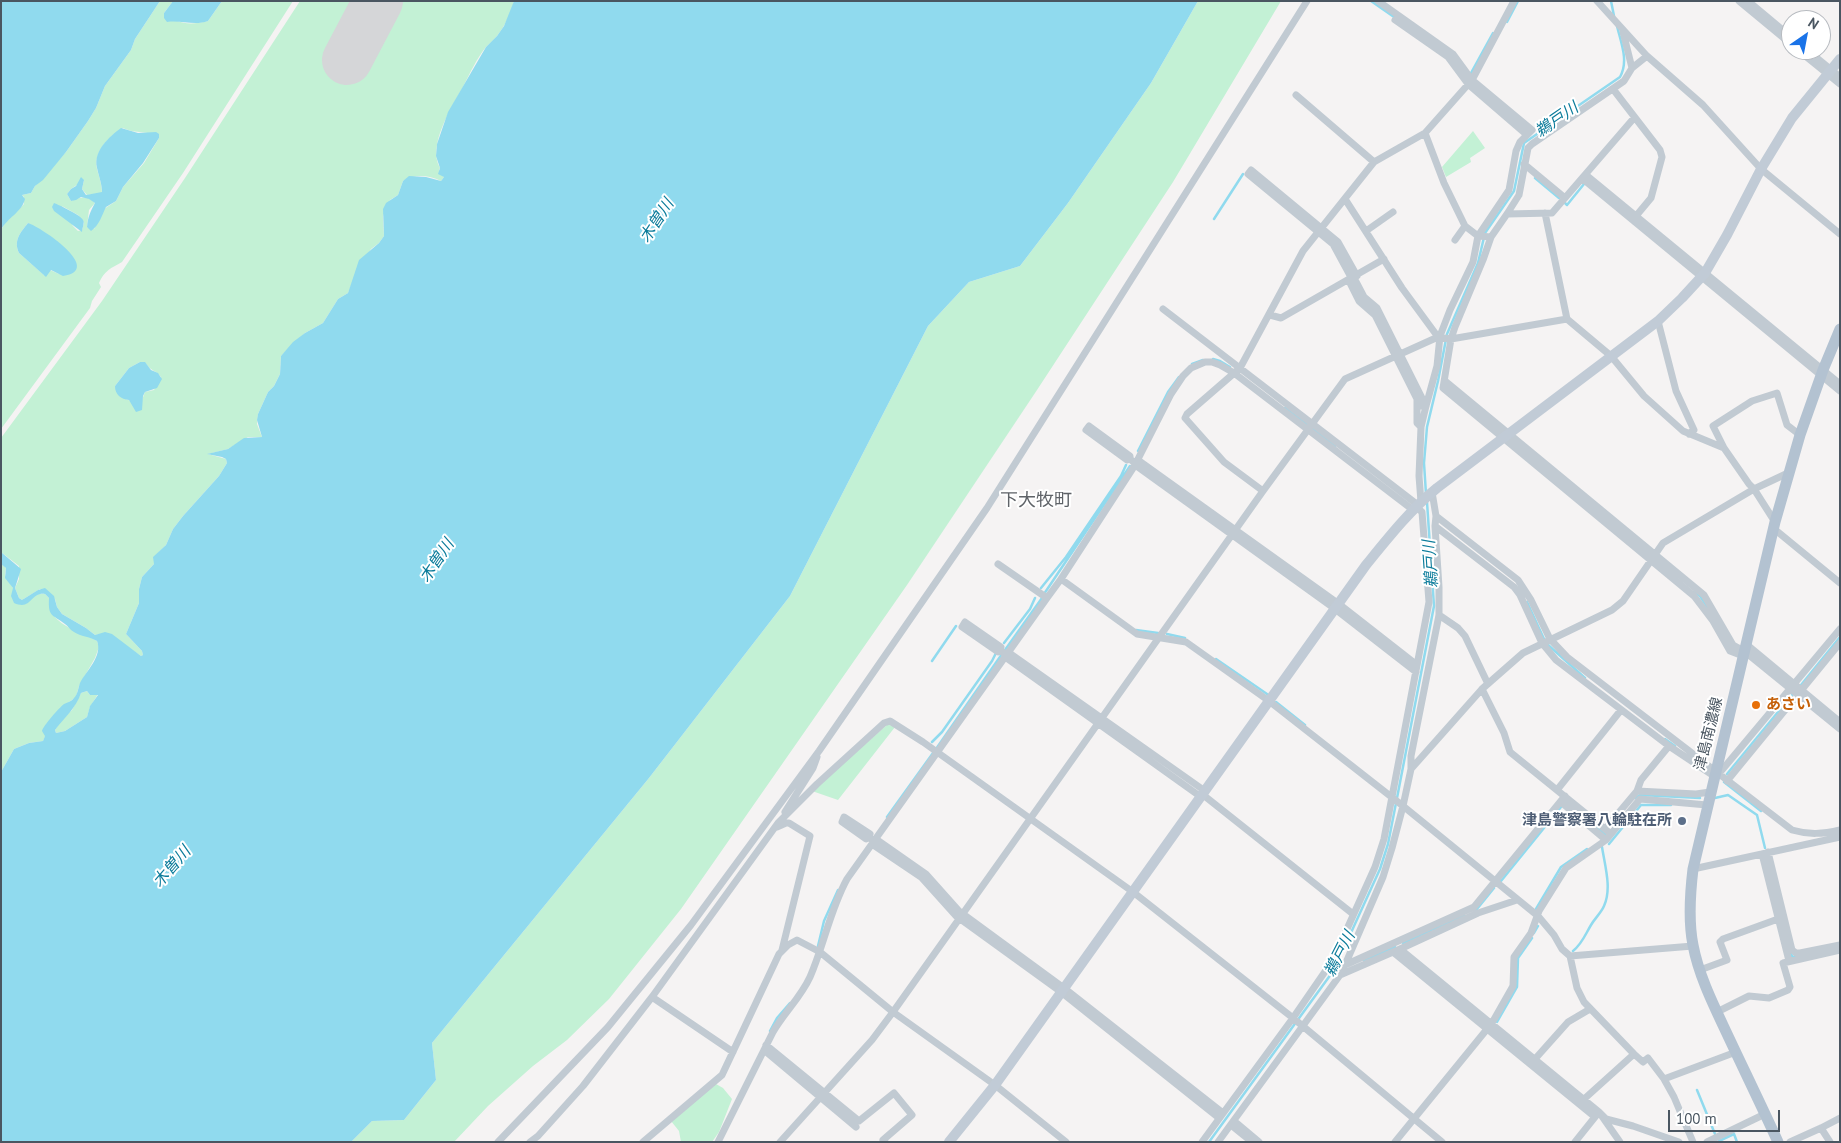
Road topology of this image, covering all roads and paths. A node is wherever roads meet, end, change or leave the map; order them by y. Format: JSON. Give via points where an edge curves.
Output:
{"nodes":[{"id":1,"x":1307,"y":1,"type":"edge"},
{"id":2,"x":1514,"y":1,"type":"edge"},
{"id":3,"x":1597,"y":1,"type":"edge"},
{"id":4,"x":1739,"y":1,"type":"edge"},
{"id":5,"x":1748,"y":1,"type":"edge"},
{"id":6,"x":1382,"y":2,"type":"edge"},
{"id":7,"x":1604,"y":5,"type":"edge"},
{"id":8,"x":1395,"y":20,"type":"dead end"},
{"id":9,"x":1621,"y":29,"type":"junction"},
{"id":10,"x":1781,"y":29,"type":"edge"},
{"id":11,"x":1781,"y":36,"type":"edge"},
{"id":12,"x":1647,"y":56,"type":"junction"},
{"id":13,"x":1840,"y":59,"type":"edge"},
{"id":14,"x":1812,"y":60,"type":"edge"},
{"id":15,"x":1817,"y":60,"type":"edge"},
{"id":16,"x":1632,"y":68,"type":"junction"},
{"id":17,"x":1829,"y":72,"type":"junction"},
{"id":18,"x":1840,"y":77,"type":"edge"},
{"id":19,"x":1470,"y":82,"type":"junction"},
{"id":20,"x":1840,"y":84,"type":"edge"},
{"id":21,"x":1613,"y":89,"type":"junction"},
{"id":22,"x":1296,"y":96,"type":"dead end"},
{"id":23,"x":1634,"y":118,"type":"junction"},
{"id":24,"x":1425,"y":133,"type":"junction"},
{"id":25,"x":1374,"y":162,"type":"junction"},
{"id":26,"x":1524,"y":164,"type":"junction"},
{"id":27,"x":1761,"y":169,"type":"junction"},
{"id":28,"x":1585,"y":177,"type":"junction"},
{"id":29,"x":1565,"y":198,"type":"junction"},
{"id":30,"x":1345,"y":199,"type":"junction"},
{"id":31,"x":1393,"y":212,"type":"dead end"},
{"id":32,"x":1545,"y":213,"type":"junction"},
{"id":33,"x":1507,"y":214,"type":"junction"},
{"id":34,"x":1636,"y":216,"type":"junction"},
{"id":35,"x":1465,"y":226,"type":"junction"},
{"id":36,"x":1320,"y":230,"type":"junction"},
{"id":37,"x":1366,"y":231,"type":"junction"},
{"id":38,"x":1840,"y":234,"type":"edge"},
{"id":39,"x":1485,"y":236,"type":"junction"},
{"id":40,"x":1455,"y":240,"type":"dead end"},
{"id":41,"x":1384,"y":260,"type":"junction"},
{"id":42,"x":1703,"y":275,"type":"junction"},
{"id":43,"x":1353,"y":278,"type":"junction"},
{"id":44,"x":1163,"y":309,"type":"dead end"},
{"id":45,"x":1270,"y":315,"type":"junction"},
{"id":46,"x":1567,"y":319,"type":"junction"},
{"id":47,"x":1658,"y":321,"type":"junction"},
{"id":48,"x":1840,"y":329,"type":"edge"},
{"id":49,"x":1444,"y":337,"type":"junction"},
{"id":50,"x":1397,"y":355,"type":"junction"},
{"id":51,"x":1611,"y":356,"type":"junction"},
{"id":52,"x":1237,"y":371,"type":"junction"},
{"id":53,"x":1822,"y":373,"type":"junction"},
{"id":54,"x":1840,"y":384,"type":"edge"},
{"id":55,"x":1840,"y":391,"type":"edge"},
{"id":56,"x":1417,"y":406,"type":"junction"},
{"id":57,"x":1426,"y":406,"type":"junction"},
{"id":58,"x":1310,"y":426,"type":"junction"},
{"id":59,"x":1421,"y":427,"type":"junction"},
{"id":60,"x":1689,"y":434,"type":"junction"},
{"id":61,"x":1505,"y":435,"type":"junction"},
{"id":62,"x":1800,"y":435,"type":"junction"},
{"id":63,"x":1724,"y":448,"type":"junction"},
{"id":64,"x":1135,"y":462,"type":"junction"},
{"id":65,"x":1788,"y":473,"type":"junction"},
{"id":66,"x":1754,"y":489,"type":"junction"},
{"id":67,"x":1263,"y":491,"type":"junction"},
{"id":68,"x":1422,"y":501,"type":"junction"},
{"id":69,"x":1436,"y":516,"type":"junction"},
{"id":70,"x":1774,"y":525,"type":"junction"},
{"id":71,"x":1435,"y":526,"type":"junction"},
{"id":72,"x":1234,"y":532,"type":"junction"},
{"id":73,"x":1652,"y":557,"type":"junction"},
{"id":74,"x":998,"y":564,"type":"dead end"},
{"id":75,"x":1060,"y":579,"type":"junction"},
{"id":76,"x":1840,"y":583,"type":"edge"},
{"id":77,"x":1047,"y":598,"type":"junction"},
{"id":78,"x":1337,"y":606,"type":"junction"},
{"id":79,"x":1439,"y":615,"type":"junction"},
{"id":80,"x":1840,"y":629,"type":"edge"},
{"id":81,"x":1159,"y":637,"type":"junction"},
{"id":82,"x":1550,"y":639,"type":"junction"},
{"id":83,"x":1840,"y":642,"type":"edge"},
{"id":84,"x":1542,"y":643,"type":"junction"},
{"id":85,"x":1744,"y":650,"type":"junction"},
{"id":86,"x":1005,"y":654,"type":"junction"},
{"id":87,"x":1417,"y":669,"type":"junction"},
{"id":88,"x":1485,"y":686,"type":"junction"},
{"id":89,"x":1792,"y":686,"type":"junction"},
{"id":90,"x":1799,"y":692,"type":"junction"},
{"id":91,"x":1270,"y":701,"type":"junction"},
{"id":92,"x":1621,"y":710,"type":"junction"},
{"id":93,"x":1099,"y":722,"type":"junction"},
{"id":94,"x":1840,"y":722,"type":"edge"},
{"id":95,"x":1840,"y":729,"type":"edge"},
{"id":96,"x":1669,"y":746,"type":"junction"},
{"id":97,"x":819,"y":751,"type":"junction"},
{"id":98,"x":937,"y":753,"type":"junction"},
{"id":99,"x":1411,"y":768,"type":"junction"},
{"id":100,"x":1714,"y":774,"type":"junction"},
{"id":101,"x":1727,"y":781,"type":"junction"},
{"id":102,"x":1557,"y":790,"type":"junction"},
{"id":103,"x":1637,"y":791,"type":"junction"},
{"id":104,"x":1710,"y":792,"type":"junction"},
{"id":105,"x":1202,"y":794,"type":"junction"},
{"id":106,"x":1392,"y":798,"type":"junction"},
{"id":107,"x":1563,"y":799,"type":"junction"},
{"id":108,"x":1570,"y":805,"type":"junction"},
{"id":109,"x":1707,"y":805,"type":"junction"},
{"id":110,"x":1402,"y":806,"type":"junction"},
{"id":111,"x":1030,"y":818,"type":"junction"},
{"id":112,"x":776,"y":825,"type":"junction"},
{"id":113,"x":1605,"y":829,"type":"junction"},
{"id":114,"x":1840,"y":830,"type":"edge"},
{"id":115,"x":1840,"y":837,"type":"edge"},
{"id":116,"x":1609,"y":838,"type":"junction"},
{"id":117,"x":872,"y":840,"type":"junction"},
{"id":118,"x":1765,"y":853,"type":"junction"},
{"id":119,"x":1693,"y":869,"type":"junction"},
{"id":120,"x":1495,"y":882,"type":"junction"},
{"id":121,"x":1133,"y":892,"type":"junction"},
{"id":122,"x":1517,"y":900,"type":"junction"},
{"id":123,"x":1353,"y":914,"type":"junction"},
{"id":124,"x":960,"y":916,"type":"junction"},
{"id":125,"x":1538,"y":916,"type":"junction"},
{"id":126,"x":1778,"y":919,"type":"junction"},
{"id":127,"x":1840,"y":945,"type":"edge"},
{"id":128,"x":1693,"y":946,"type":"junction"},
{"id":129,"x":782,"y":950,"type":"junction"},
{"id":130,"x":1396,"y":950,"type":"junction"},
{"id":131,"x":1840,"y":950,"type":"edge"},
{"id":132,"x":820,"y":952,"type":"junction"},
{"id":133,"x":1570,"y":956,"type":"junction"},
{"id":134,"x":1789,"y":961,"type":"junction"},
{"id":135,"x":1345,"y":965,"type":"junction"},
{"id":136,"x":1700,"y":970,"type":"junction"},
{"id":137,"x":1340,"y":975,"type":"junction"},
{"id":138,"x":1063,"y":990,"type":"junction"},
{"id":139,"x":652,"y":997,"type":"junction"},
{"id":140,"x":1590,"y":1009,"type":"junction"},
{"id":141,"x":893,"y":1012,"type":"junction"},
{"id":142,"x":1717,"y":1012,"type":"junction"},
{"id":143,"x":1294,"y":1018,"type":"junction"},
{"id":144,"x":1302,"y":1026,"type":"junction"},
{"id":145,"x":1489,"y":1026,"type":"junction"},
{"id":146,"x":765,"y":1048,"type":"junction"},
{"id":147,"x":733,"y":1052,"type":"junction"},
{"id":148,"x":1736,"y":1052,"type":"junction"},
{"id":149,"x":1634,"y":1054,"type":"junction"},
{"id":150,"x":1535,"y":1059,"type":"junction"},
{"id":151,"x":1664,"y":1079,"type":"junction"},
{"id":152,"x":995,"y":1085,"type":"junction"},
{"id":153,"x":822,"y":1094,"type":"junction"},
{"id":154,"x":1583,"y":1100,"type":"junction"},
{"id":155,"x":1765,"y":1114,"type":"junction"},
{"id":156,"x":1221,"y":1115,"type":"junction"},
{"id":157,"x":1597,"y":1115,"type":"junction"},
{"id":158,"x":1840,"y":1118,"type":"edge"},
{"id":159,"x":1414,"y":1119,"type":"junction"},
{"id":160,"x":1232,"y":1123,"type":"junction"},
{"id":161,"x":856,"y":1126,"type":"dead end"},
{"id":162,"x":1821,"y":1128,"type":"junction"},
{"id":163,"x":498,"y":1142,"type":"edge"},
{"id":164,"x":530,"y":1142,"type":"edge"},
{"id":165,"x":643,"y":1142,"type":"edge"},
{"id":166,"x":718,"y":1142,"type":"edge"},
{"id":167,"x":780,"y":1142,"type":"edge"},
{"id":168,"x":885,"y":1142,"type":"edge"},
{"id":169,"x":949,"y":1142,"type":"edge"},
{"id":170,"x":1066,"y":1142,"type":"edge"},
{"id":171,"x":1202,"y":1142,"type":"edge"},
{"id":172,"x":1218,"y":1142,"type":"edge"},
{"id":173,"x":1252,"y":1142,"type":"edge"},
{"id":174,"x":1259,"y":1142,"type":"edge"},
{"id":175,"x":1395,"y":1142,"type":"edge"},
{"id":176,"x":1442,"y":1142,"type":"edge"},
{"id":177,"x":1574,"y":1142,"type":"edge"},
{"id":178,"x":1620,"y":1142,"type":"edge"},
{"id":179,"x":1679,"y":1142,"type":"edge"},
{"id":180,"x":1693,"y":1142,"type":"edge"},
{"id":181,"x":1708,"y":1142,"type":"edge"},
{"id":182,"x":1778,"y":1142,"type":"edge"},
{"id":183,"x":1790,"y":1142,"type":"edge"},
{"id":184,"x":1830,"y":1142,"type":"edge"}],
"edges":[{"from":1,"to":97,"type":"street","via":[[986,508]]},
{"from":2,"to":19,"type":"street"},
{"from":3,"to":7,"type":"street"},
{"from":4,"to":11,"type":"street"},
{"from":5,"to":10,"type":"street"},
{"from":6,"to":19,"type":"street","via":[[1453,54]]},
{"from":7,"to":9,"type":"street"},
{"from":8,"to":19,"type":"street","via":[[1448,57]]},
{"from":9,"to":12,"type":"street"},
{"from":9,"to":16,"type":"street"},
{"from":12,"to":16,"type":"street"},
{"from":12,"to":27,"type":"street","via":[[1702,106]]},
{"from":13,"to":17,"type":"street"},
{"from":14,"to":17,"type":"street"},
{"from":15,"to":17,"type":"street"},
{"from":16,"to":21,"type":"street","via":[[1624,81]]},
{"from":17,"to":18,"type":"street"},
{"from":17,"to":20,"type":"street"},
{"from":17,"to":27,"type":"street","via":[[1792,118]]},
{"from":19,"to":24,"type":"street"},
{"from":19,"to":39,"type":"street","via":[[1526,134],[1516,151],[1509,190]]},
{"from":21,"to":23,"type":"street"},
{"from":21,"to":26,"type":"street","via":[[1532,144]]},
{"from":22,"to":25,"type":"street"},
{"from":23,"to":28,"type":"street"},
{"from":23,"to":34,"type":"street","via":[[1662,157],[1651,198]]},
{"from":24,"to":25,"type":"street"},
{"from":24,"to":35,"type":"street"},
{"from":25,"to":30,"type":"street"},
{"from":26,"to":29,"type":"street"},
{"from":26,"to":33,"type":"street","via":[[1519,194]]},
{"from":27,"to":38,"type":"street"},
{"from":27,"to":42,"type":"street"},
{"from":28,"to":29,"type":"street"},
{"from":28,"to":34,"type":"street"},
{"from":28,"to":42,"type":"street"},
{"from":29,"to":32,"type":"street","via":[[1552,213]]},
{"from":30,"to":36,"type":"street"},
{"from":30,"to":37,"type":"street"},
{"from":31,"to":37,"type":"street"},
{"from":32,"to":33,"type":"street"},
{"from":32,"to":46,"type":"street"},
{"from":33,"to":39,"type":"street"},
{"from":34,"to":42,"type":"street"},
{"from":35,"to":39,"type":"street"},
{"from":35,"to":40,"type":"street"},
{"from":36,"to":36,"type":"street","via":[[1248,174],[1251,170]]},
{"from":36,"to":43,"type":"street","via":[[1338,242]]},
{"from":36,"to":45,"type":"street","via":[[1303,251]]},
{"from":37,"to":41,"type":"street"},
{"from":39,"to":49,"type":"street","via":[[1450,310]]},
{"from":39,"to":49,"type":"street","via":[[1484,260]]},
{"from":41,"to":43,"type":"street"},
{"from":41,"to":49,"type":"street","via":[[1402,288]]},
{"from":42,"to":47,"type":"street"},
{"from":42,"to":53,"type":"street"},
{"from":43,"to":45,"type":"street","via":[[1282,318]]},
{"from":43,"to":50,"type":"street","via":[[1364,298],[1377,308]]},
{"from":44,"to":52,"type":"street"},
{"from":45,"to":52,"type":"street"},
{"from":46,"to":49,"type":"street"},
{"from":46,"to":51,"type":"street"},
{"from":47,"to":51,"type":"street"},
{"from":47,"to":60,"type":"street","via":[[1676,391],[1694,430]]},
{"from":48,"to":53,"type":"main road","name":"津島南濃線"},
{"from":49,"to":50,"type":"street"},
{"from":49,"to":57,"type":"street"},
{"from":49,"to":61,"type":"street","via":[[1445,380]]},
{"from":50,"to":56,"type":"street","via":[[1417,399]]},
{"from":50,"to":57,"type":"street"},
{"from":50,"to":58,"type":"street","via":[[1345,379]]},
{"from":51,"to":60,"type":"street","via":[[1644,396]]},
{"from":51,"to":61,"type":"street"},
{"from":52,"to":58,"type":"street"},
{"from":52,"to":64,"type":"street","via":[[1212,362],[1191,368],[1171,394]]},
{"from":52,"to":67,"type":"street","via":[[1185,418],[1224,462]]},
{"from":53,"to":54,"type":"street"},
{"from":53,"to":55,"type":"street"},
{"from":53,"to":62,"type":"main road","name":"津島南濃線"},
{"from":56,"to":57,"type":"street"},
{"from":56,"to":59,"type":"street","via":[[1417,423]]},
{"from":57,"to":59,"type":"street"},
{"from":58,"to":67,"type":"street"},
{"from":58,"to":68,"type":"street"},
{"from":59,"to":68,"type":"street","via":[[1419,476]]},
{"from":60,"to":63,"type":"street"},
{"from":61,"to":68,"type":"street"},
{"from":61,"to":73,"type":"street"},
{"from":62,"to":63,"type":"street","via":[[1787,424],[1777,393],[1752,401],[1713,426]]},
{"from":62,"to":65,"type":"main road","name":"津島南濃線"},
{"from":63,"to":66,"type":"street"},
{"from":64,"to":64,"type":"street","via":[[1090,426],[1086,430],[1127,460]]},
{"from":64,"to":72,"type":"street"},
{"from":64,"to":75,"type":"street"},
{"from":65,"to":66,"type":"street"},
{"from":65,"to":70,"type":"main road","name":"津島南濃線"},
{"from":66,"to":70,"type":"street"},
{"from":66,"to":73,"type":"street","via":[[1663,543]]},
{"from":67,"to":72,"type":"street"},
{"from":68,"to":69,"type":"street"},
{"from":68,"to":78,"type":"street","via":[[1366,565]]},
{"from":68,"to":87,"type":"street","via":[[1429,602]]},
{"from":69,"to":71,"type":"street"},
{"from":69,"to":82,"type":"street","via":[[1518,580],[1532,600]]},
{"from":70,"to":76,"type":"street"},
{"from":70,"to":85,"type":"main road","name":"津島南濃線"},
{"from":71,"to":79,"type":"street"},
{"from":71,"to":84,"type":"street","via":[[1514,587]]},
{"from":72,"to":78,"type":"street"},
{"from":72,"to":81,"type":"street"},
{"from":73,"to":82,"type":"street","via":[[1618,606]]},
{"from":73,"to":85,"type":"street","via":[[1704,595],[1732,645]]},
{"from":74,"to":77,"type":"street"},
{"from":75,"to":77,"type":"street"},
{"from":75,"to":81,"type":"street","via":[[1137,634]]},
{"from":77,"to":86,"type":"street"},
{"from":78,"to":87,"type":"street"},
{"from":78,"to":91,"type":"street"},
{"from":79,"to":88,"type":"street","via":[[1465,636]]},
{"from":79,"to":99,"type":"street"},
{"from":80,"to":89,"type":"street"},
{"from":81,"to":91,"type":"street","via":[[1186,642]]},
{"from":81,"to":93,"type":"street"},
{"from":82,"to":84,"type":"street"},
{"from":82,"to":100,"type":"street","via":[[1567,657]]},
{"from":83,"to":90,"type":"street"},
{"from":84,"to":88,"type":"street","via":[[1523,653]]},
{"from":84,"to":92,"type":"street","via":[[1556,660]]},
{"from":85,"to":89,"type":"street"},
{"from":85,"to":100,"type":"main road","name":"津島南濃線"},
{"from":86,"to":86,"type":"street","via":[[1001,648],[965,622],[962,627]]},
{"from":86,"to":93,"type":"street"},
{"from":86,"to":98,"type":"street"},
{"from":87,"to":106,"type":"street"},
{"from":88,"to":99,"type":"street"},
{"from":88,"to":102,"type":"street","via":[[1510,752]]},
{"from":89,"to":90,"type":"street"},
{"from":89,"to":100,"type":"street","via":[[1722,770]]},
{"from":90,"to":94,"type":"street"},
{"from":90,"to":95,"type":"street"},
{"from":90,"to":101,"type":"street"},
{"from":91,"to":105,"type":"street"},
{"from":91,"to":106,"type":"street"},
{"from":92,"to":96,"type":"street"},
{"from":92,"to":102,"type":"street"},
{"from":93,"to":105,"type":"street"},
{"from":93,"to":111,"type":"street"},
{"from":96,"to":100,"type":"street"},
{"from":96,"to":103,"type":"street","via":[[1641,780]]},
{"from":97,"to":112,"type":"street","via":[[814,768]]},
{"from":97,"to":163,"type":"street","via":[[679,940],[608,1027]]},
{"from":98,"to":111,"type":"street"},
{"from":98,"to":112,"type":"street","via":[[890,720]]},
{"from":98,"to":117,"type":"street"},
{"from":99,"to":110,"type":"street"},
{"from":100,"to":101,"type":"street"},
{"from":100,"to":104,"type":"main road","name":"津島南濃線"},
{"from":101,"to":114,"type":"street","via":[[1792,830],[1818,834]]},
{"from":102,"to":107,"type":"street"},
{"from":103,"to":104,"type":"street"},
{"from":103,"to":113,"type":"street"},
{"from":104,"to":109,"type":"main road","name":"津島南濃線"},
{"from":105,"to":121,"type":"street"},
{"from":105,"to":123,"type":"street"},
{"from":106,"to":110,"type":"street"},
{"from":106,"to":123,"type":"street","via":[[1375,867]]},
{"from":107,"to":108,"type":"street"},
{"from":107,"to":120,"type":"street"},
{"from":108,"to":113,"type":"street"},
{"from":108,"to":116,"type":"street"},
{"from":109,"to":116,"type":"street","via":[[1640,799]]},
{"from":109,"to":119,"type":"main road","name":"津島南濃線"},
{"from":110,"to":120,"type":"street"},
{"from":110,"to":135,"type":"street","via":[[1383,877]]},
{"from":111,"to":121,"type":"street"},
{"from":111,"to":124,"type":"street"},
{"from":112,"to":129,"type":"street","via":[[786,822],[810,836]]},
{"from":112,"to":139,"type":"street"},
{"from":113,"to":116,"type":"street"},
{"from":115,"to":118,"type":"street"},
{"from":116,"to":125,"type":"street","via":[[1566,868]]},
{"from":117,"to":124,"type":"street","via":[[921,877]]},
{"from":117,"to":132,"type":"street","via":[[838,895]]},
{"from":118,"to":119,"type":"street"},
{"from":118,"to":126,"type":"street"},
{"from":118,"to":127,"type":"street","via":[[1792,950],[1800,953]]},
{"from":119,"to":128,"type":"main road","name":"津島南濃線","via":[[1690,917]]},
{"from":120,"to":122,"type":"street"},
{"from":120,"to":135,"type":"street","via":[[1474,907]]},
{"from":121,"to":138,"type":"street"},
{"from":121,"to":143,"type":"street"},
{"from":122,"to":125,"type":"street"},
{"from":122,"to":130,"type":"street"},
{"from":123,"to":143,"type":"street","via":[[1333,960]]},
{"from":124,"to":138,"type":"street"},
{"from":124,"to":141,"type":"street"},
{"from":125,"to":133,"type":"street"},
{"from":125,"to":145,"type":"street","via":[[1531,933],[1514,957],[1513,986]]},
{"from":126,"to":134,"type":"street"},
{"from":126,"to":136,"type":"street","via":[[1723,939],[1720,942],[1727,960]]},
{"from":128,"to":133,"type":"street"},
{"from":128,"to":136,"type":"main road","name":"津島南濃線"},
{"from":129,"to":132,"type":"street","via":[[797,940]]},
{"from":129,"to":147,"type":"street"},
{"from":130,"to":137,"type":"street"},
{"from":130,"to":145,"type":"street"},
{"from":131,"to":134,"type":"street"},
{"from":132,"to":141,"type":"street"},
{"from":132,"to":146,"type":"street","via":[[805,988],[780,1019]]},
{"from":133,"to":140,"type":"street","via":[[1577,988]]},
{"from":134,"to":142,"type":"street","via":[[1783,962],[1788,990],[1768,998],[1749,996]]},
{"from":135,"to":137,"type":"street"},
{"from":136,"to":142,"type":"main road","name":"津島南濃線"},
{"from":137,"to":144,"type":"street"},
{"from":138,"to":152,"type":"street"},
{"from":138,"to":156,"type":"street"},
{"from":139,"to":147,"type":"street"},
{"from":139,"to":164,"type":"street","via":[[583,1086]]},
{"from":140,"to":149,"type":"street"},
{"from":140,"to":150,"type":"street","via":[[1568,1022]]},
{"from":141,"to":152,"type":"street"},
{"from":141,"to":153,"type":"street"},
{"from":142,"to":148,"type":"main road","name":"津島南濃線"},
{"from":143,"to":144,"type":"street"},
{"from":143,"to":156,"type":"street"},
{"from":144,"to":159,"type":"street"},
{"from":144,"to":160,"type":"street"},
{"from":145,"to":150,"type":"street"},
{"from":145,"to":157,"type":"street"},
{"from":145,"to":159,"type":"street"},
{"from":146,"to":153,"type":"street"},
{"from":146,"to":166,"type":"street"},
{"from":147,"to":165,"type":"street","via":[[722,1075]]},
{"from":148,"to":151,"type":"street"},
{"from":148,"to":155,"type":"main road","name":"津島南濃線"},
{"from":149,"to":151,"type":"street","via":[[1643,1062],[1648,1058]]},
{"from":149,"to":154,"type":"street"},
{"from":150,"to":154,"type":"street"},
{"from":151,"to":180,"type":"street"},
{"from":152,"to":169,"type":"street"},
{"from":152,"to":170,"type":"street"},
{"from":153,"to":161,"type":"street"},
{"from":153,"to":167,"type":"street"},
{"from":153,"to":168,"type":"street","via":[[859,1121],[894,1093],[912,1115],[883,1140]]},
{"from":154,"to":157,"type":"street"},
{"from":155,"to":181,"type":"street"},
{"from":155,"to":182,"type":"main road","name":"津島南濃線"},
{"from":156,"to":171,"type":"street"},
{"from":157,"to":177,"type":"street"},
{"from":157,"to":178,"type":"street"},
{"from":157,"to":179,"type":"street"},
{"from":158,"to":162,"type":"street"},
{"from":159,"to":175,"type":"street"},
{"from":159,"to":176,"type":"street"},
{"from":160,"to":172,"type":"street"},
{"from":160,"to":173,"type":"street"},
{"from":160,"to":174,"type":"street"},
{"from":162,"to":183,"type":"street"},
{"from":162,"to":184,"type":"street"}]}
